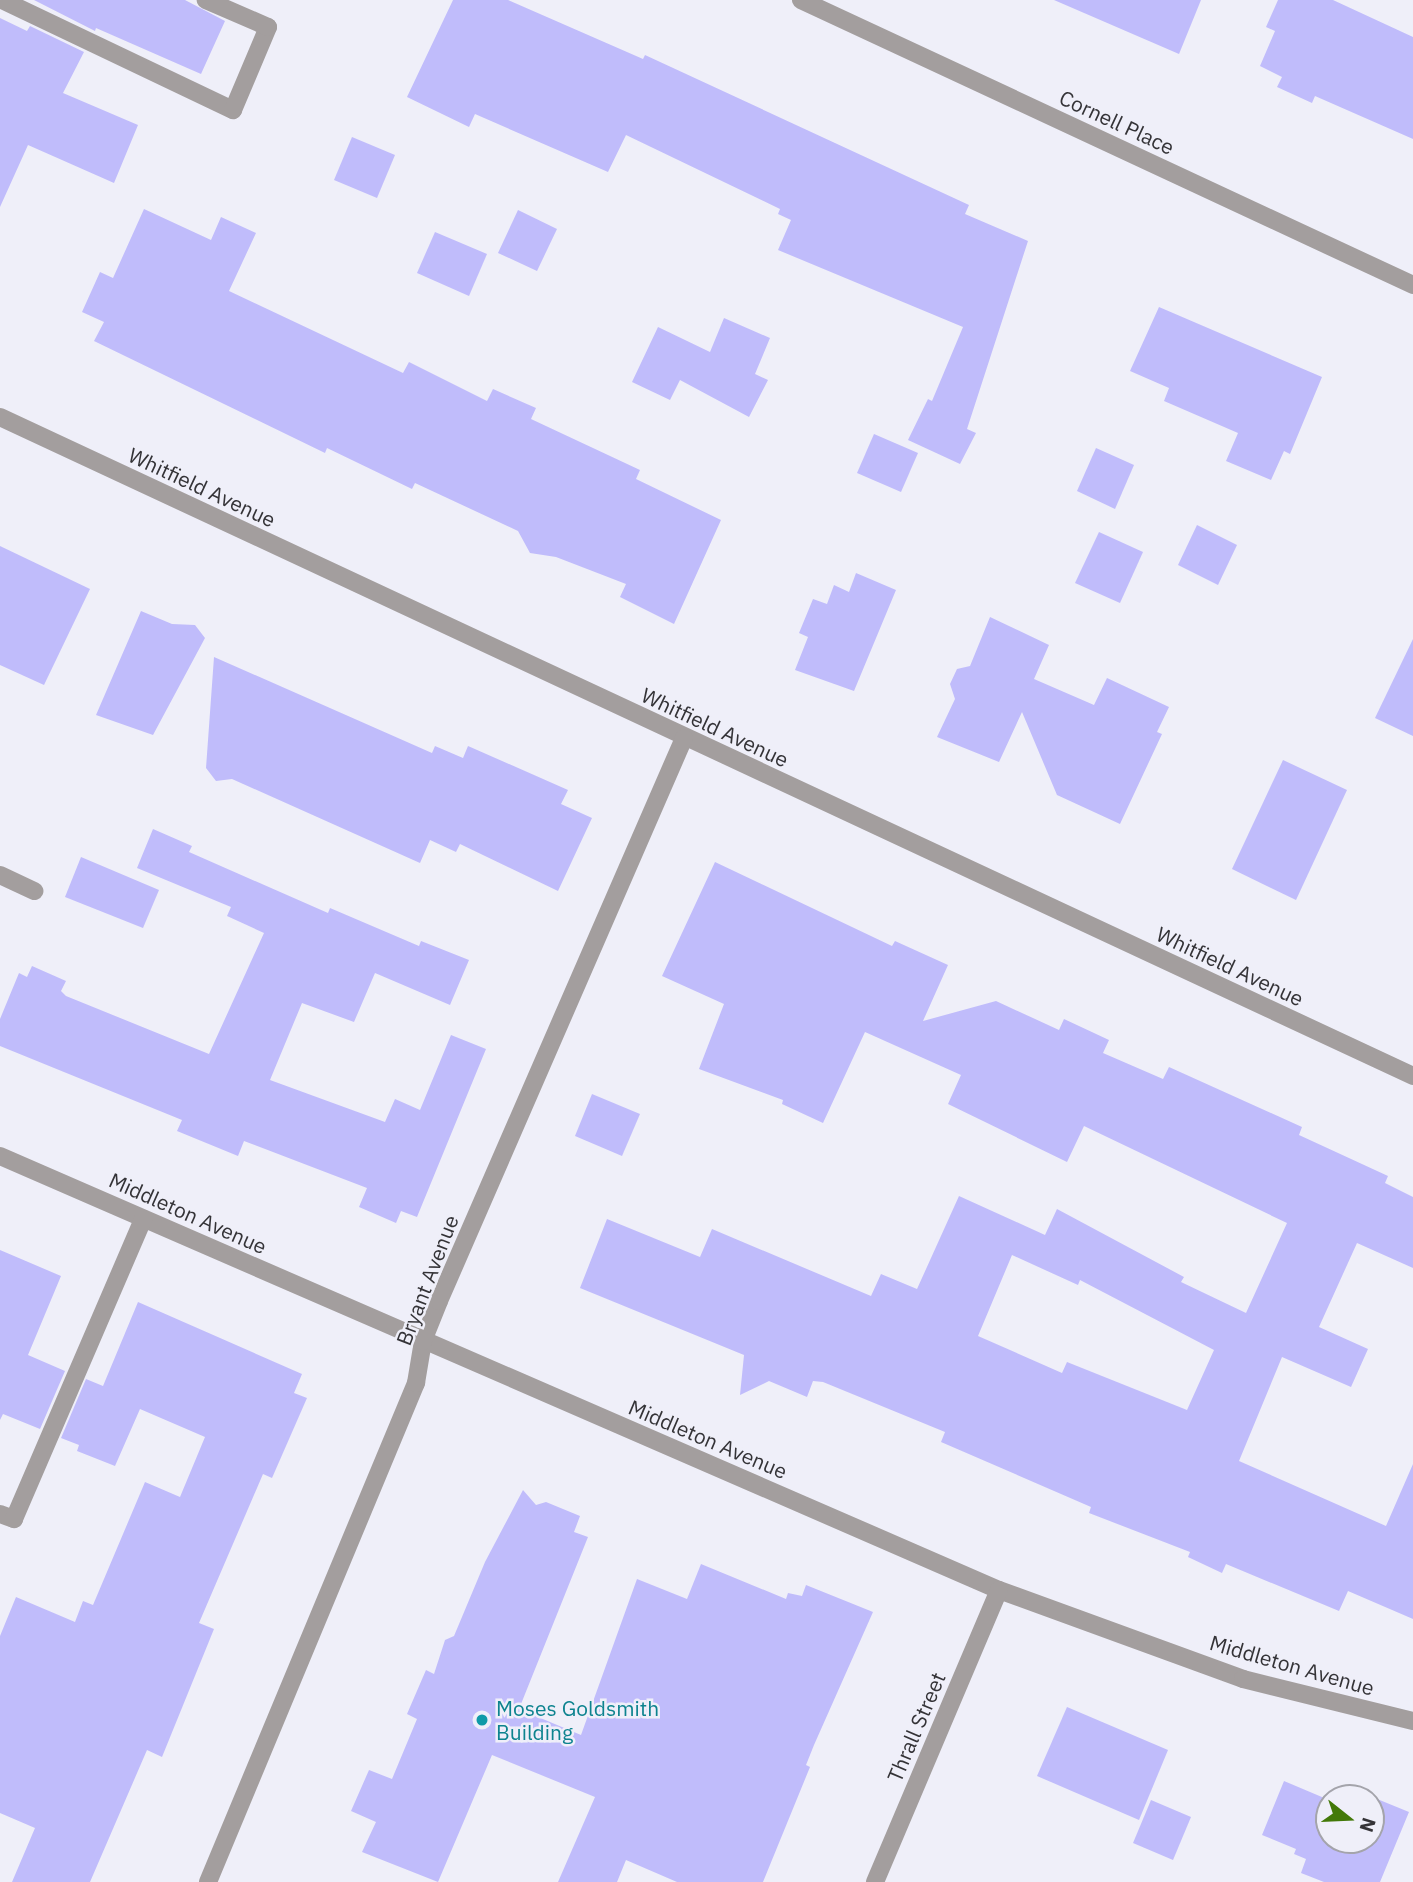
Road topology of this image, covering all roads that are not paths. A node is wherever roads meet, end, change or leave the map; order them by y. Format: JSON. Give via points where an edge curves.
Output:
{"nodes":[{"id":1,"x":2,"y":0,"type":"edge"},
{"id":2,"x":206,"y":0,"type":"edge"},
{"id":3,"x":801,"y":0,"type":"edge"},
{"id":4,"x":1413,"y":285,"type":"edge"},
{"id":5,"x":0,"y":417,"type":"edge"},
{"id":6,"x":684,"y":738,"type":"junction"},
{"id":7,"x":0,"y":875,"type":"edge"},
{"id":8,"x":34,"y":891,"type":"dead end"},
{"id":9,"x":1413,"y":1076,"type":"edge"},
{"id":10,"x":0,"y":1156,"type":"edge"},
{"id":11,"x":143,"y":1219,"type":"junction"},
{"id":12,"x":423,"y":1341,"type":"junction"},
{"id":13,"x":0,"y":1514,"type":"edge"},
{"id":14,"x":999,"y":1590,"type":"junction"},
{"id":15,"x":1413,"y":1721,"type":"edge"},
{"id":16,"x":208,"y":1882,"type":"edge"},
{"id":17,"x":875,"y":1882,"type":"edge"}],
"edges":[{"from":1,"to":2,"type":"street","via":[[233,110],[268,27]]},
{"from":3,"to":4,"type":"street","name":"Cornell Place"},
{"from":5,"to":6,"type":"street","name":"Whitfield Avenue"},
{"from":6,"to":9,"type":"street","name":"Whitfield Avenue"},
{"from":6,"to":12,"type":"street","name":"Bryant Avenue"},
{"from":7,"to":8,"type":"street"},
{"from":10,"to":11,"type":"street","name":"Middleton Avenue"},
{"from":11,"to":12,"type":"street","name":"Middleton Avenue"},
{"from":11,"to":13,"type":"street","via":[[13,1519]]},
{"from":12,"to":14,"type":"street","name":"Middleton Avenue"},
{"from":12,"to":16,"type":"street","name":"Bryant Avenue","via":[[411,1395]]},
{"from":14,"to":15,"type":"street","name":"Middleton Avenue","via":[[1243,1679]]},
{"from":14,"to":17,"type":"street","name":"Thrall Street"}]}
